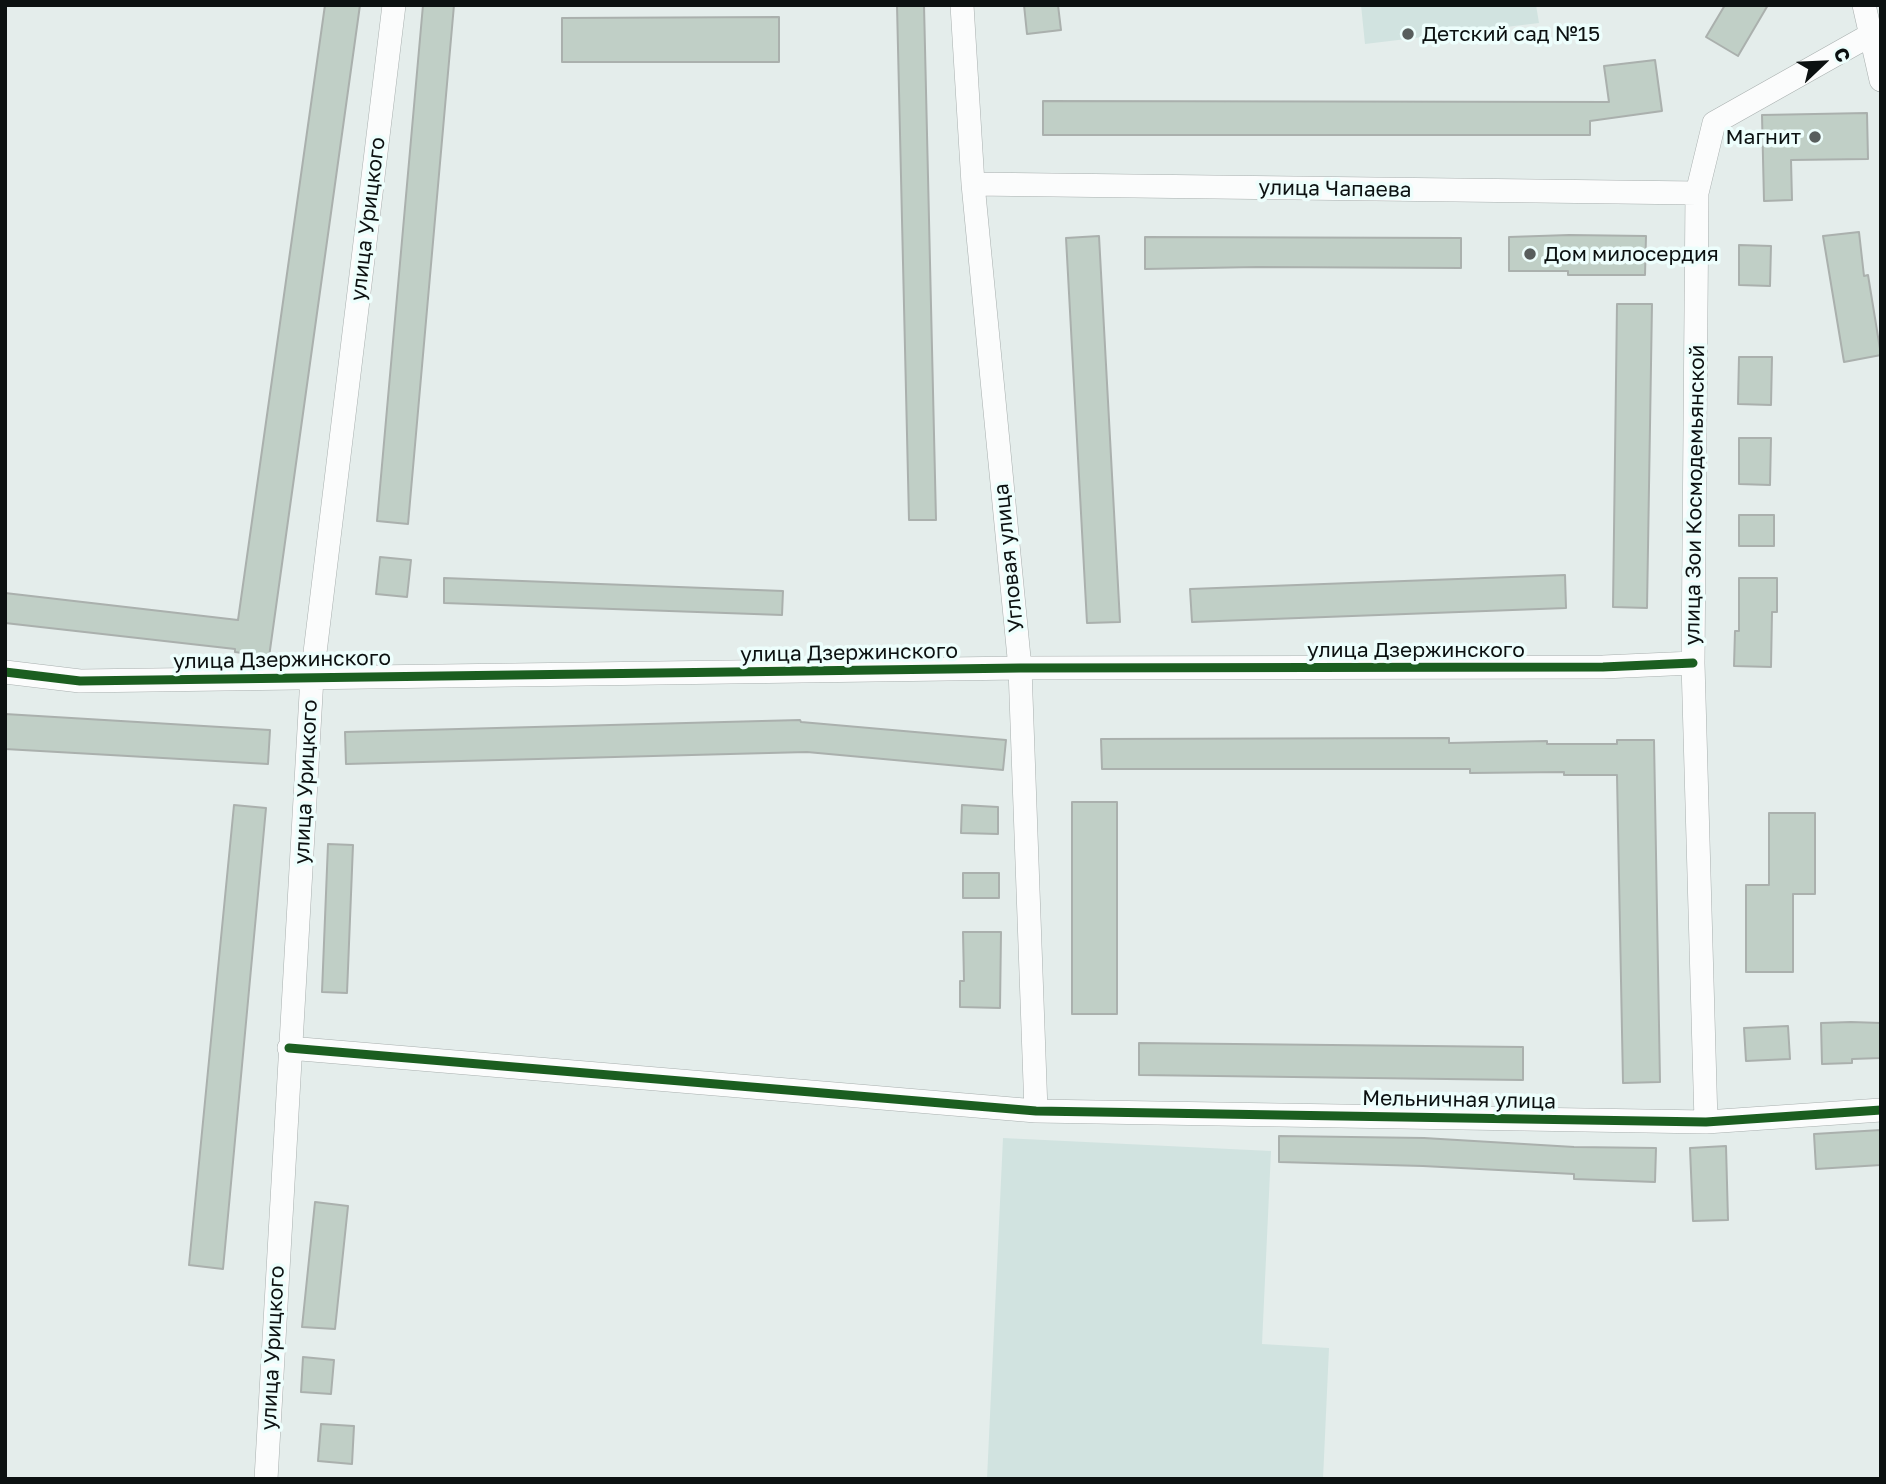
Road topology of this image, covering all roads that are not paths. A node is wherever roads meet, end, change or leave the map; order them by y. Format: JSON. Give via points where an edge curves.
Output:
{"nodes":[{"id":1,"x":394,"y":5,"type":"edge"},
{"id":2,"x":962,"y":5,"type":"edge"},
{"id":3,"x":1864,"y":5,"type":"edge"},
{"id":4,"x":1876,"y":34,"type":"edge"},
{"id":5,"x":1881,"y":80,"type":"edge"},
{"id":6,"x":973,"y":184,"type":"junction"},
{"id":7,"x":1698,"y":193,"type":"junction"},
{"id":8,"x":1693,"y":663,"type":"junction"},
{"id":9,"x":1020,"y":668,"type":"junction"},
{"id":10,"x":5,"y":672,"type":"edge"},
{"id":11,"x":312,"y":677,"type":"junction"},
{"id":12,"x":289,"y":1048,"type":"junction"},
{"id":13,"x":1881,"y":1110,"type":"edge"},
{"id":14,"x":1036,"y":1111,"type":"junction"},
{"id":15,"x":1706,"y":1122,"type":"junction"},
{"id":16,"x":266,"y":1479,"type":"edge"}],
"edges":[{"from":1,"to":11,"type":"street","name":"улица Урицкого"},
{"from":2,"to":6,"type":"street","name":"Угловая улица"},
{"from":3,"to":4,"type":"street"},
{"from":4,"to":5,"type":"street"},
{"from":4,"to":7,"type":"street","name":"улица Зои Космодемьянской","via":[[1714,123]]},
{"from":6,"to":7,"type":"street","name":"улица Чапаева"},
{"from":6,"to":9,"type":"street","name":"Угловая улица"},
{"from":7,"to":8,"type":"street","name":"улица Зои Космодемьянской"},
{"from":8,"to":9,"type":"street","name":"улица Дзержинского"},
{"from":8,"to":15,"type":"street","name":"улица Зои Космодемьянской"},
{"from":9,"to":11,"type":"street","name":"улица Дзержинского"},
{"from":9,"to":14,"type":"street","name":"Угловая улица"},
{"from":10,"to":11,"type":"street","name":"улица Дзержинского","via":[[80,681]]},
{"from":11,"to":12,"type":"street","name":"улица Урицкого"},
{"from":12,"to":14,"type":"street","name":"Мельничная улица"},
{"from":12,"to":16,"type":"street","name":"улица Урицкого"},
{"from":13,"to":15,"type":"street","name":"Мельничная улица"},
{"from":14,"to":15,"type":"street","name":"Мельничная улица"}]}
